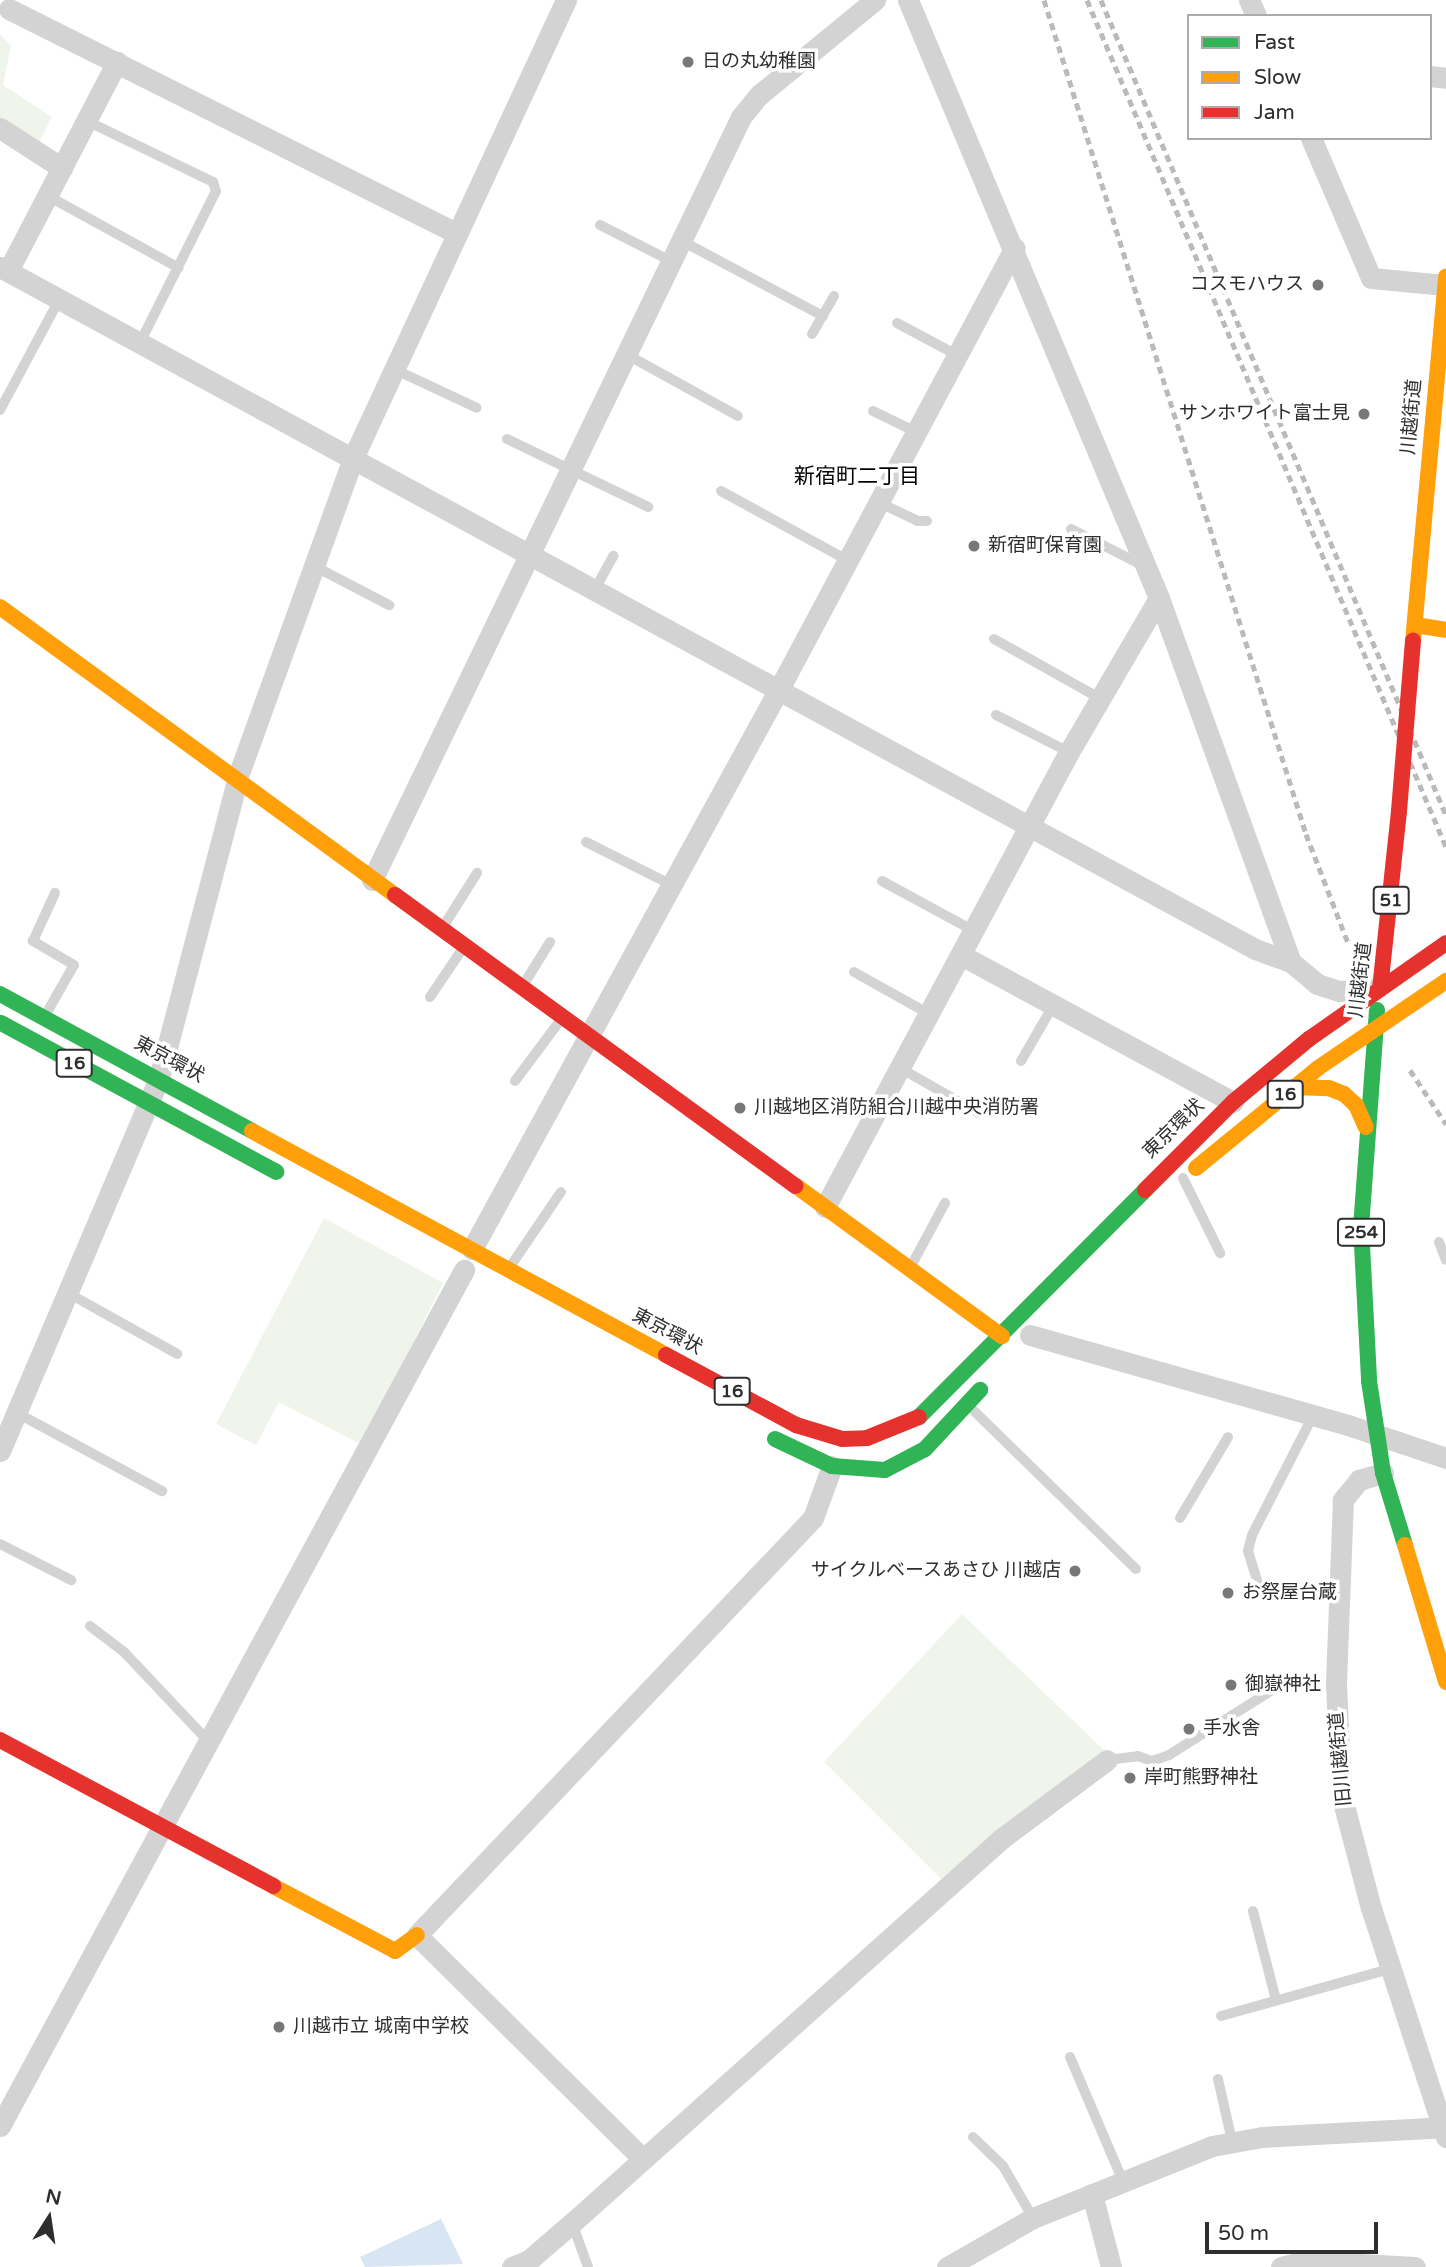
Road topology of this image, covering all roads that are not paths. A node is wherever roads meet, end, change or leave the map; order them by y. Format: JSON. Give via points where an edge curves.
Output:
{"nodes":[{"id":1,"x":566,"y":0,"type":"edge"},
{"id":2,"x":875,"y":0,"type":"edge"},
{"id":3,"x":908,"y":0,"type":"edge"},
{"id":4,"x":9,"y":9,"type":"dead end"},
{"id":5,"x":117,"y":62,"type":"junction"},
{"id":6,"x":87,"y":121,"type":"junction"},
{"id":7,"x":0,"y":128,"type":"edge"},
{"id":8,"x":1312,"y":140,"type":"edge"},
{"id":9,"x":62,"y":168,"type":"junction"},
{"id":10,"x":48,"y":196,"type":"junction"},
{"id":11,"x":600,"y":225,"type":"dead end"},
{"id":12,"x":456,"y":233,"type":"junction"},
{"id":13,"x":680,"y":240,"type":"junction"},
{"id":14,"x":1014,"y":248,"type":"junction"},
{"id":15,"x":669,"y":260,"type":"junction"},
{"id":16,"x":179,"y":268,"type":"junction"},
{"id":17,"x":4,"y":269,"type":"edge"},
{"id":18,"x":1446,"y":276,"type":"edge"},
{"id":19,"x":1445,"y":285,"type":"edge"},
{"id":20,"x":834,"y":296,"type":"dead end"},
{"id":21,"x":59,"y":300,"type":"junction"},
{"id":22,"x":823,"y":316,"type":"junction"},
{"id":23,"x":897,"y":323,"type":"dead end"},
{"id":24,"x":812,"y":334,"type":"dead end"},
{"id":25,"x":139,"y":345,"type":"junction"},
{"id":26,"x":624,"y":353,"type":"junction"},
{"id":27,"x":957,"y":355,"type":"junction"},
{"id":28,"x":396,"y":370,"type":"junction"},
{"id":29,"x":477,"y":408,"type":"dead end"},
{"id":30,"x":0,"y":410,"type":"edge"},
{"id":31,"x":873,"y":411,"type":"dead end"},
{"id":32,"x":738,"y":416,"type":"dead end"},
{"id":33,"x":916,"y":432,"type":"junction"},
{"id":34,"x":508,"y":439,"type":"dead end"},
{"id":35,"x":1438,"y":450,"type":"edge"},
{"id":36,"x":353,"y":458,"type":"junction"},
{"id":37,"x":569,"y":466,"type":"junction"},
{"id":38,"x":721,"y":491,"type":"dead end"},
{"id":39,"x":878,"y":502,"type":"junction"},
{"id":40,"x":648,"y":507,"type":"dead end"},
{"id":41,"x":928,"y":521,"type":"dead end"},
{"id":42,"x":1071,"y":529,"type":"dead end"},
{"id":43,"x":527,"y":553,"type":"junction"},
{"id":44,"x":613,"y":556,"type":"dead end"},
{"id":45,"x":847,"y":560,"type":"junction"},
{"id":46,"x":314,"y":566,"type":"junction"},
{"id":47,"x":1144,"y":566,"type":"junction"},
{"id":48,"x":596,"y":589,"type":"junction"},
{"id":49,"x":1159,"y":598,"type":"junction"},
{"id":50,"x":389,"y":604,"type":"dead end"},
{"id":51,"x":0,"y":607,"type":"edge"},
{"id":52,"x":1446,"y":630,"type":"edge"},
{"id":53,"x":1414,"y":633,"type":"junction"},
{"id":54,"x":994,"y":639,"type":"dead end"},
{"id":55,"x":779,"y":689,"type":"junction"},
{"id":56,"x":1102,"y":700,"type":"junction"},
{"id":57,"x":996,"y":715,"type":"dead end"},
{"id":58,"x":1069,"y":752,"type":"junction"},
{"id":59,"x":239,"y":776,"type":"junction"},
{"id":60,"x":1031,"y":826,"type":"junction"},
{"id":61,"x":586,"y":842,"type":"dead end"},
{"id":62,"x":477,"y":873,"type":"dead end"},
{"id":63,"x":372,"y":880,"type":"junction"},
{"id":64,"x":882,"y":881,"type":"dead end"},
{"id":65,"x":672,"y":885,"type":"junction"},
{"id":66,"x":55,"y":893,"type":"dead end"},
{"id":67,"x":441,"y":931,"type":"junction"},
{"id":68,"x":974,"y":931,"type":"junction"},
{"id":69,"x":550,"y":942,"type":"dead end"},
{"id":70,"x":1446,"y":943,"type":"edge"},
{"id":71,"x":463,"y":948,"type":"junction"},
{"id":72,"x":961,"y":955,"type":"junction"},
{"id":73,"x":1291,"y":962,"type":"junction"},
{"id":74,"x":854,"y":972,"type":"dead end"},
{"id":75,"x":1446,"y":981,"type":"edge"},
{"id":76,"x":521,"y":989,"type":"junction"},
{"id":77,"x":1380,"y":989,"type":"junction"},
{"id":78,"x":0,"y":994,"type":"edge"},
{"id":79,"x":429,"y":997,"type":"dead end"},
{"id":80,"x":1054,"y":1004,"type":"junction"},
{"id":81,"x":929,"y":1014,"type":"junction"},
{"id":82,"x":44,"y":1018,"type":"junction"},
{"id":83,"x":562,"y":1018,"type":"junction"},
{"id":84,"x":0,"y":1023,"type":"edge"},
{"id":85,"x":1376,"y":1027,"type":"junction"},
{"id":86,"x":589,"y":1037,"type":"junction"},
{"id":87,"x":1021,"y":1060,"type":"dead end"},
{"id":88,"x":900,"y":1068,"type":"junction"},
{"id":89,"x":159,"y":1078,"type":"junction"},
{"id":90,"x":515,"y":1081,"type":"dead end"},
{"id":91,"x":1294,"y":1087,"type":"junction"},
{"id":92,"x":1233,"y":1102,"type":"junction"},
{"id":93,"x":149,"y":1104,"type":"junction"},
{"id":94,"x":979,"y":1113,"type":"dead end"},
{"id":95,"x":1366,"y":1127,"type":"junction"},
{"id":96,"x":290,"y":1179,"type":"dead end"},
{"id":97,"x":1178,"y":1182,"type":"joint"},
{"id":98,"x":561,"y":1192,"type":"dead end"},
{"id":99,"x":945,"y":1203,"type":"dead end"},
{"id":100,"x":825,"y":1207,"type":"junction"},
{"id":101,"x":1439,"y":1242,"type":"dead end"},
{"id":102,"x":472,"y":1249,"type":"junction"},
{"id":103,"x":1220,"y":1253,"type":"dead end"},
{"id":104,"x":1446,"y":1260,"type":"edge"},
{"id":105,"x":910,"y":1268,"type":"junction"},
{"id":106,"x":508,"y":1269,"type":"junction"},
{"id":107,"x":464,"y":1270,"type":"dead end"},
{"id":108,"x":68,"y":1293,"type":"junction"},
{"id":109,"x":1047,"y":1317,"type":"dead end"},
{"id":110,"x":1002,"y":1336,"type":"junction"},
{"id":111,"x":1026,"y":1340,"type":"joint"},
{"id":112,"x":177,"y":1354,"type":"dead end"},
{"id":113,"x":994,"y":1375,"type":"dead end"},
{"id":114,"x":968,"y":1404,"type":"junction"},
{"id":115,"x":17,"y":1413,"type":"junction"},
{"id":116,"x":1313,"y":1416,"type":"junction"},
{"id":117,"x":756,"y":1429,"type":"dead end"},
{"id":118,"x":1228,"y":1437,"type":"dead end"},
{"id":119,"x":1376,"y":1437,"type":"junction"},
{"id":120,"x":0,"y":1449,"type":"edge"},
{"id":121,"x":1446,"y":1458,"type":"edge"},
{"id":122,"x":832,"y":1466,"type":"junction"},
{"id":123,"x":1383,"y":1473,"type":"junction"},
{"id":124,"x":162,"y":1491,"type":"dead end"},
{"id":125,"x":1180,"y":1518,"type":"dead end"},
{"id":126,"x":0,"y":1544,"type":"edge"},
{"id":127,"x":1136,"y":1569,"type":"dead end"},
{"id":128,"x":72,"y":1580,"type":"dead end"},
{"id":129,"x":1261,"y":1593,"type":"dead end"},
{"id":130,"x":90,"y":1626,"type":"dead end"},
{"id":131,"x":1446,"y":1682,"type":"edge"},
{"id":132,"x":1280,"y":1685,"type":"dead end"},
{"id":133,"x":0,"y":1740,"type":"edge"},
{"id":134,"x":209,"y":1742,"type":"junction"},
{"id":135,"x":1107,"y":1760,"type":"joint"},
{"id":136,"x":163,"y":1828,"type":"junction"},
{"id":137,"x":1253,"y":1911,"type":"dead end"},
{"id":138,"x":417,"y":1935,"type":"junction"},
{"id":139,"x":1392,"y":1968,"type":"junction"},
{"id":140,"x":1276,"y":2000,"type":"junction"},
{"id":141,"x":1221,"y":2016,"type":"dead end"},
{"id":142,"x":1070,"y":2057,"type":"dead end"},
{"id":143,"x":1218,"y":2079,"type":"dead end"},
{"id":144,"x":0,"y":2126,"type":"edge"},
{"id":145,"x":1445,"y":2132,"type":"edge"},
{"id":146,"x":973,"y":2137,"type":"dead end"},
{"id":147,"x":1232,"y":2141,"type":"junction"},
{"id":148,"x":641,"y":2158,"type":"junction"},
{"id":149,"x":1123,"y":2181,"type":"junction"},
{"id":150,"x":1092,"y":2194,"type":"junction"},
{"id":151,"x":1033,"y":2218,"type":"junction"},
{"id":152,"x":572,"y":2224,"type":"junction"},
{"id":153,"x":1340,"y":2264,"type":"edge"},
{"id":154,"x":512,"y":2267,"type":"edge"},
{"id":155,"x":588,"y":2267,"type":"edge"},
{"id":156,"x":947,"y":2267,"type":"edge"},
{"id":157,"x":1111,"y":2267,"type":"edge"},
{"id":158,"x":1281,"y":2267,"type":"edge"},
{"id":159,"x":1415,"y":2267,"type":"edge"}],
"edges":[{"from":1,"to":12,"type":"street"},
{"from":2,"to":13,"type":"street","via":[[759,95],[741,117]]},
{"from":3,"to":14,"type":"street"},
{"from":4,"to":5,"type":"street"},
{"from":5,"to":6,"type":"street"},
{"from":5,"to":12,"type":"street"},
{"from":6,"to":9,"type":"street"},
{"from":6,"to":16,"type":"lane","via":[[213,182],[216,191]]},
{"from":7,"to":9,"type":"street"},
{"from":8,"to":19,"type":"street","via":[[1371,278]]},
{"from":9,"to":10,"type":"street"},
{"from":10,"to":16,"type":"lane"},
{"from":10,"to":17,"type":"street"},
{"from":11,"to":15,"type":"lane"},
{"from":12,"to":28,"type":"street"},
{"from":13,"to":15,"type":"street"},
{"from":13,"to":22,"type":"lane"},
{"from":14,"to":27,"type":"street"},
{"from":14,"to":47,"type":"street"},
{"from":15,"to":26,"type":"street"},
{"from":16,"to":25,"type":"lane"},
{"from":17,"to":21,"type":"street"},
{"from":18,"to":19,"type":"main road","name":"川越街道","number":"51"},
{"from":19,"to":35,"type":"main road","name":"川越街道","number":"51"},
{"from":20,"to":22,"type":"lane"},
{"from":21,"to":25,"type":"street"},
{"from":21,"to":30,"type":"lane"},
{"from":22,"to":24,"type":"lane"},
{"from":23,"to":27,"type":"lane"},
{"from":25,"to":36,"type":"street"},
{"from":26,"to":32,"type":"lane"},
{"from":26,"to":37,"type":"street"},
{"from":27,"to":33,"type":"street"},
{"from":28,"to":29,"type":"lane"},
{"from":28,"to":36,"type":"street"},
{"from":31,"to":33,"type":"lane"},
{"from":33,"to":39,"type":"street"},
{"from":34,"to":37,"type":"lane"},
{"from":35,"to":53,"type":"main road","name":"川越街道","number":"51"},
{"from":36,"to":43,"type":"street"},
{"from":36,"to":46,"type":"street"},
{"from":37,"to":40,"type":"lane"},
{"from":37,"to":43,"type":"street"},
{"from":38,"to":45,"type":"lane"},
{"from":39,"to":41,"type":"lane","via":[[918,521]]},
{"from":39,"to":45,"type":"street"},
{"from":42,"to":47,"type":"lane"},
{"from":43,"to":48,"type":"street"},
{"from":43,"to":63,"type":"street"},
{"from":44,"to":48,"type":"lane"},
{"from":45,"to":55,"type":"street"},
{"from":46,"to":50,"type":"lane"},
{"from":46,"to":59,"type":"street"},
{"from":47,"to":49,"type":"street"},
{"from":48,"to":55,"type":"street"},
{"from":49,"to":56,"type":"street"},
{"from":49,"to":73,"type":"street"},
{"from":51,"to":59,"type":"main road"},
{"from":52,"to":53,"type":"main road"},
{"from":53,"to":77,"type":"main road","name":"川越街道","number":"51","bridge":true},
{"from":54,"to":56,"type":"lane"},
{"from":55,"to":60,"type":"street"},
{"from":55,"to":65,"type":"street"},
{"from":56,"to":58,"type":"street"},
{"from":57,"to":58,"type":"lane"},
{"from":58,"to":60,"type":"street"},
{"from":59,"to":63,"type":"main road"},
{"from":59,"to":89,"type":"street"},
{"from":60,"to":68,"type":"street"},
{"from":60,"to":73,"type":"street","via":[[1255,949]]},
{"from":61,"to":65,"type":"lane"},
{"from":62,"to":67,"type":"lane"},
{"from":63,"to":67,"type":"main road"},
{"from":64,"to":68,"type":"lane"},
{"from":65,"to":86,"type":"street"},
{"from":66,"to":82,"type":"lane","via":[[33,941],[74,965]]},
{"from":67,"to":71,"type":"main road"},
{"from":68,"to":72,"type":"street"},
{"from":69,"to":76,"type":"lane"},
{"from":70,"to":77,"type":"main road","name":"東京環状","number":"16"},
{"from":71,"to":76,"type":"main road"},
{"from":71,"to":79,"type":"lane"},
{"from":72,"to":80,"type":"street"},
{"from":72,"to":81,"type":"street"},
{"from":73,"to":77,"type":"street","via":[[1317,984],[1339,990]]},
{"from":74,"to":81,"type":"lane"},
{"from":75,"to":85,"type":"main road","number":"16"},
{"from":76,"to":83,"type":"main road"},
{"from":77,"to":85,"type":"main road","name":"川越街道","number":"254"},
{"from":77,"to":92,"type":"main road","name":"東京環状","number":"16"},
{"from":78,"to":82,"type":"main road","name":"東京環状","number":"16"},
{"from":80,"to":87,"type":"lane"},
{"from":80,"to":92,"type":"street"},
{"from":81,"to":88,"type":"street"},
{"from":82,"to":89,"type":"main road","name":"東京環状","number":"16"},
{"from":83,"to":86,"type":"main road"},
{"from":83,"to":90,"type":"lane"},
{"from":84,"to":93,"type":"main road","number":"16"},
{"from":85,"to":91,"type":"main road","number":"16"},
{"from":85,"to":95,"type":"main road","name":"川越街道","number":"254"},
{"from":86,"to":100,"type":"main road"},
{"from":86,"to":102,"type":"street"},
{"from":88,"to":94,"type":"lane"},
{"from":88,"to":100,"type":"street"},
{"from":89,"to":93,"type":"street"},
{"from":89,"to":102,"type":"main road","name":"東京環状","number":"16"},
{"from":91,"to":95,"type":"main road","via":[[1329,1088],[1344,1094],[1356,1105]]},
{"from":91,"to":97,"type":"main road","number":"16"},
{"from":92,"to":110,"type":"main road","name":"東京環状","number":"16"},
{"from":93,"to":96,"type":"main road","number":"16"},
{"from":93,"to":108,"type":"street"},
{"from":95,"to":119,"type":"main road","name":"川越街道","number":"254","via":[[1362,1280]]},
{"from":97,"to":103,"type":"lane"},
{"from":98,"to":106,"type":"lane"},
{"from":99,"to":105,"type":"lane"},
{"from":100,"to":105,"type":"main road"},
{"from":101,"to":104,"type":"lane"},
{"from":102,"to":106,"type":"main road","name":"東京環状","number":"16"},
{"from":105,"to":110,"type":"main road"},
{"from":106,"to":110,"type":"main road","name":"東京環状","number":"16","via":[[796,1425],[842,1438],[867,1438],[909,1424]]},
{"from":107,"to":134,"type":"street"},
{"from":108,"to":112,"type":"lane"},
{"from":108,"to":115,"type":"street"},
{"from":109,"to":111,"type":"main road"},
{"from":111,"to":116,"type":"street"},
{"from":113,"to":114,"type":"main road","number":"16"},
{"from":114,"to":122,"type":"main road","number":"16","via":[[906,1463],[885,1470]]},
{"from":114,"to":127,"type":"lane"},
{"from":115,"to":120,"type":"street"},
{"from":115,"to":124,"type":"lane"},
{"from":116,"to":119,"type":"street"},
{"from":116,"to":129,"type":"lane","via":[[1252,1535],[1248,1551]]},
{"from":117,"to":122,"type":"main road","number":"16"},
{"from":118,"to":125,"type":"lane"},
{"from":119,"to":121,"type":"street"},
{"from":119,"to":123,"type":"main road","name":"川越街道","number":"254"},
{"from":122,"to":138,"type":"street","via":[[813,1518]]},
{"from":123,"to":131,"type":"main road","name":"川越街道","number":"254"},
{"from":123,"to":139,"type":"street","name":"旧川越街道","via":[[1359,1480],[1343,1500],[1336,1684],[1341,1794]]},
{"from":126,"to":128,"type":"lane"},
{"from":130,"to":134,"type":"lane","via":[[124,1652]]},
{"from":132,"to":135,"type":"lane","via":[[1168,1755],[1152,1761],[1138,1756]]},
{"from":133,"to":136,"type":"main road"},
{"from":134,"to":136,"type":"street"},
{"from":135,"to":148,"type":"street","via":[[1001,1839]]},
{"from":136,"to":138,"type":"main road","via":[[395,1951]]},
{"from":136,"to":144,"type":"street"},
{"from":137,"to":140,"type":"lane"},
{"from":138,"to":148,"type":"street"},
{"from":139,"to":140,"type":"lane"},
{"from":139,"to":145,"type":"street","name":"旧川越街道"},
{"from":140,"to":141,"type":"lane"},
{"from":142,"to":149,"type":"lane"},
{"from":143,"to":147,"type":"lane"},
{"from":145,"to":147,"type":"street"},
{"from":146,"to":151,"type":"lane","via":[[1003,2166]]},
{"from":147,"to":149,"type":"street"},
{"from":148,"to":152,"type":"street"},
{"from":149,"to":150,"type":"street"},
{"from":150,"to":151,"type":"street"},
{"from":150,"to":157,"type":"street"},
{"from":151,"to":156,"type":"street"},
{"from":152,"to":154,"type":"street","via":[[529,2260]]},
{"from":152,"to":155,"type":"lane"},
{"from":153,"to":158,"type":"street","via":[[1305,2261]]},
{"from":153,"to":159,"type":"street"}]}
